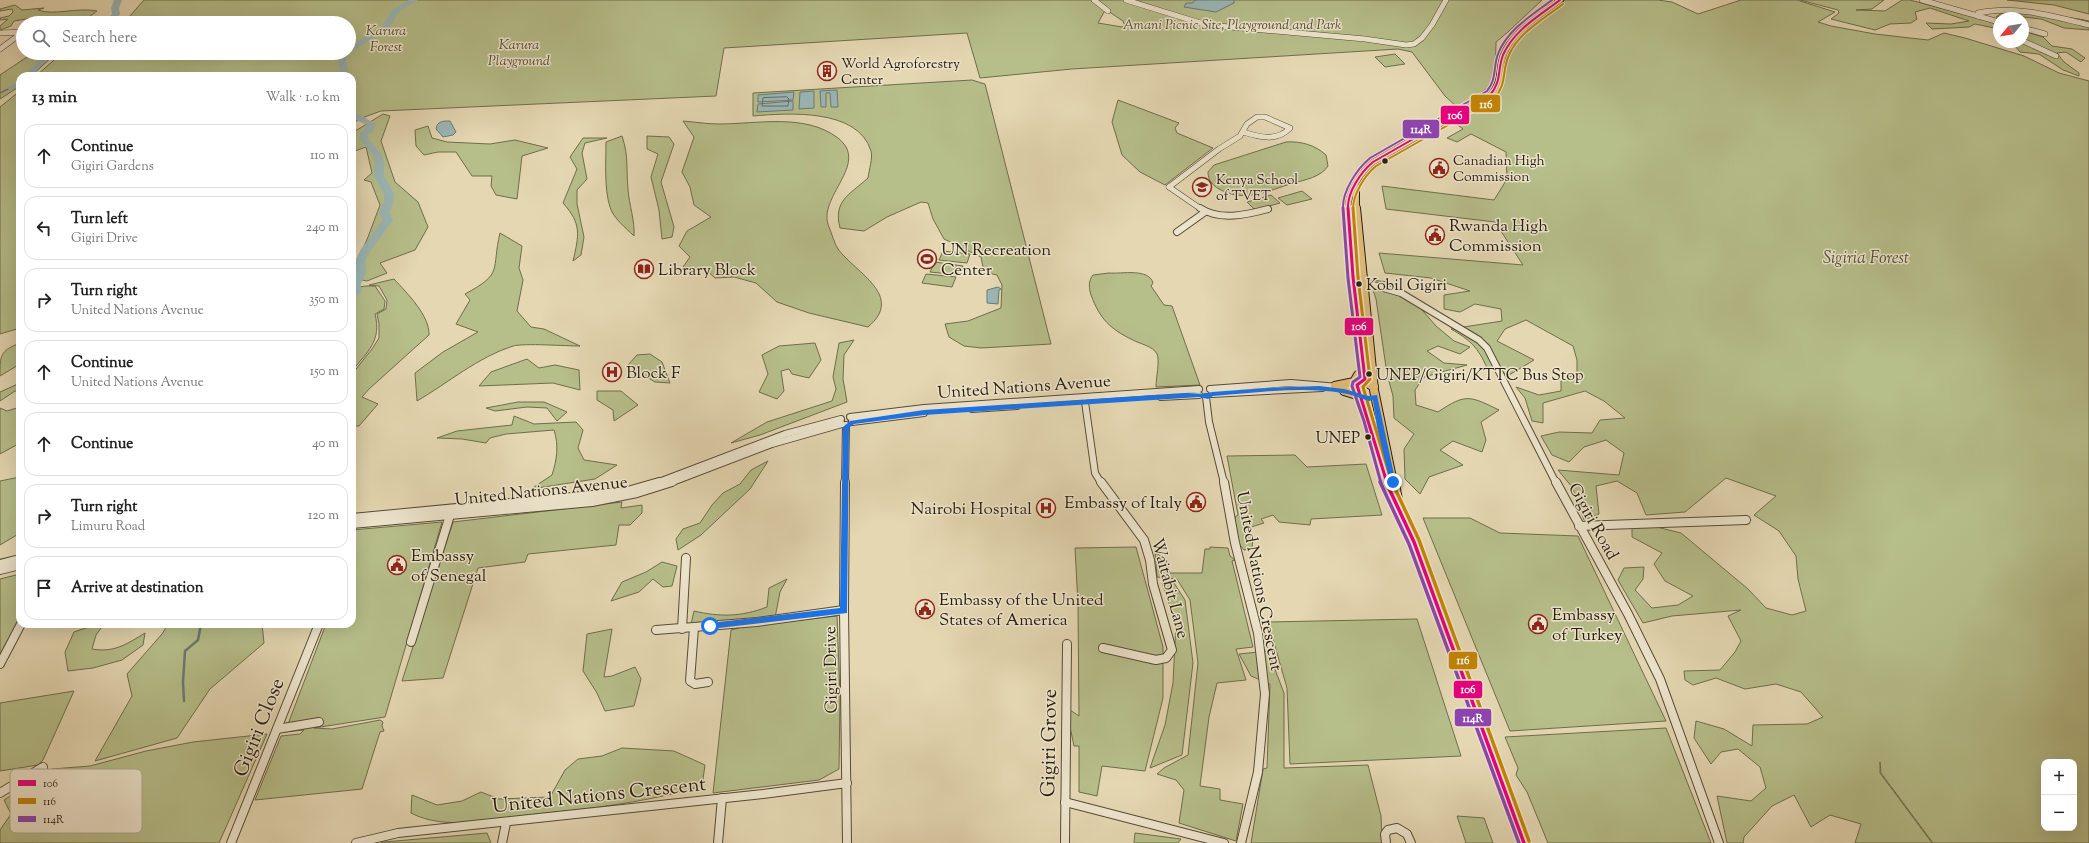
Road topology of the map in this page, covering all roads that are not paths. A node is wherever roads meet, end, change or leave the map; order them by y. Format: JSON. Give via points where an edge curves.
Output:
{"nodes":[{"id":1,"x":1094,"y":0,"type":"edge"},
{"id":2,"x":1126,"y":0,"type":"edge"},
{"id":3,"x":1446,"y":0,"type":"edge"},
{"id":4,"x":1560,"y":0,"type":"edge"},
{"id":5,"x":1922,"y":0,"type":"edge"},
{"id":6,"x":1108,"y":11,"type":"dead end"},
{"id":7,"x":1978,"y":16,"type":"junction"},
{"id":8,"x":1993,"y":20,"type":"edge"},
{"id":9,"x":2089,"y":25,"type":"edge"},
{"id":10,"x":2029,"y":30,"type":"edge"},
{"id":11,"x":16,"y":32,"type":"edge"},
{"id":12,"x":0,"y":33,"type":"edge"},
{"id":13,"x":2045,"y":34,"type":"dead end"},
{"id":14,"x":16,"y":37,"type":"edge"},
{"id":15,"x":2029,"y":44,"type":"edge"},
{"id":16,"x":0,"y":49,"type":"edge"},
{"id":17,"x":2056,"y":56,"type":"dead end"},
{"id":18,"x":1243,"y":132,"type":"junction"},
{"id":19,"x":1356,"y":186,"type":"junction"},
{"id":20,"x":1268,"y":209,"type":"dead end"},
{"id":21,"x":1205,"y":212,"type":"junction"},
{"id":22,"x":1177,"y":232,"type":"dead end"},
{"id":23,"x":1353,"y":277,"type":"junction"},
{"id":24,"x":1364,"y":283,"type":"junction"},
{"id":25,"x":1355,"y":287,"type":"junction"},
{"id":26,"x":1356,"y":298,"type":"junction"},
{"id":27,"x":1365,"y":301,"type":"junction"},
{"id":28,"x":1361,"y":342,"type":"junction"},
{"id":29,"x":1360,"y":384,"type":"junction"},
{"id":30,"x":1335,"y":386,"type":"junction"},
{"id":31,"x":1344,"y":391,"type":"joint"},
{"id":32,"x":1375,"y":391,"type":"junction"},
{"id":33,"x":1205,"y":393,"type":"junction"},
{"id":34,"x":1361,"y":396,"type":"junction"},
{"id":35,"x":1085,"y":402,"type":"junction"},
{"id":36,"x":846,"y":422,"type":"junction"},
{"id":37,"x":1396,"y":500,"type":"junction"},
{"id":38,"x":450,"y":515,"type":"junction"},
{"id":39,"x":356,"y":518,"type":"edge"},
{"id":40,"x":382,"y":518,"type":"junction"},
{"id":41,"x":1746,"y":520,"type":"dead end"},
{"id":42,"x":356,"y":523,"type":"edge"},
{"id":43,"x":1579,"y":526,"type":"junction"},
{"id":44,"x":686,"y":558,"type":"dead end"},
{"id":45,"x":16,"y":561,"type":"edge"},
{"id":46,"x":0,"y":564,"type":"edge"},
{"id":47,"x":16,"y":566,"type":"edge"},
{"id":48,"x":0,"y":570,"type":"edge"},
{"id":49,"x":844,"y":610,"type":"junction"},
{"id":50,"x":19,"y":628,"type":"edge"},
{"id":51,"x":317,"y":628,"type":"edge"},
{"id":52,"x":694,"y":628,"type":"junction"},
{"id":53,"x":682,"y":629,"type":"junction"},
{"id":54,"x":656,"y":630,"type":"dead end"},
{"id":55,"x":410,"y":642,"type":"dead end"},
{"id":56,"x":1068,"y":644,"type":"dead end"},
{"id":57,"x":1103,"y":648,"type":"dead end"},
{"id":58,"x":0,"y":664,"type":"edge"},
{"id":59,"x":708,"y":682,"type":"dead end"},
{"id":60,"x":319,"y":722,"type":"dead end"},
{"id":61,"x":277,"y":729,"type":"junction"},
{"id":62,"x":43,"y":767,"type":"dead end"},
{"id":63,"x":40,"y":769,"type":"edge"},
{"id":64,"x":847,"y":783,"type":"junction"},
{"id":65,"x":10,"y":787,"type":"edge"},
{"id":66,"x":0,"y":793,"type":"edge"},
{"id":67,"x":722,"y":798,"type":"junction"},
{"id":68,"x":1065,"y":802,"type":"junction"},
{"id":69,"x":506,"y":822,"type":"junction"},
{"id":70,"x":231,"y":843,"type":"edge"},
{"id":71,"x":356,"y":843,"type":"edge"},
{"id":72,"x":502,"y":843,"type":"edge"},
{"id":73,"x":718,"y":843,"type":"edge"},
{"id":74,"x":847,"y":843,"type":"edge"},
{"id":75,"x":1066,"y":843,"type":"edge"},
{"id":76,"x":1224,"y":843,"type":"edge"},
{"id":77,"x":1241,"y":843,"type":"edge"},
{"id":78,"x":1386,"y":843,"type":"edge"},
{"id":79,"x":1411,"y":843,"type":"edge"},
{"id":80,"x":1524,"y":843,"type":"edge"},
{"id":81,"x":1719,"y":843,"type":"edge"}],
"edges":[{"from":1,"to":6,"type":"street"},
{"from":2,"to":3,"type":"street","via":[[1207,25],[1410,45],[1422,38]]},
{"from":4,"to":19,"type":"main road","via":[[1513,38],[1503,56],[1498,87],[1490,95],[1385,154],[1366,168]]},
{"from":5,"to":7,"type":"street"},
{"from":7,"to":8,"type":"street"},
{"from":7,"to":9,"type":"street","via":[[1978,13],[1984,11],[2005,10],[2050,16]]},
{"from":10,"to":13,"type":"street"},
{"from":11,"to":12,"type":"street"},
{"from":14,"to":16,"type":"street"},
{"from":15,"to":17,"type":"street"},
{"from":18,"to":18,"type":"street","via":[[1253,119],[1265,117],[1290,128],[1285,133],[1268,137]]},
{"from":18,"to":21,"type":"street","via":[[1169,187],[1180,192]]},
{"from":19,"to":23,"type":"main road","via":[[1348,205]]},
{"from":19,"to":24,"type":"main road"},
{"from":20,"to":21,"type":"street","via":[[1238,215]]},
{"from":21,"to":22,"type":"street"},
{"from":23,"to":24,"type":"street","name":"Gigiri Road"},
{"from":23,"to":25,"type":"main road"},
{"from":24,"to":25,"type":"street"},
{"from":24,"to":27,"type":"main road"},
{"from":24,"to":43,"type":"street","name":"Gigiri Road","via":[[1401,293],[1484,344]]},
{"from":25,"to":26,"type":"main road"},
{"from":26,"to":27,"type":"main road"},
{"from":26,"to":28,"type":"main road"},
{"from":27,"to":32,"type":"main road"},
{"from":28,"to":29,"type":"main road","via":[[1365,379]]},
{"from":28,"to":30,"type":"main road","via":[[1357,379],[1352,383]]},
{"from":29,"to":30,"type":"street","name":"United Nations Avenue","via":[[1351,388]]},
{"from":29,"to":32,"type":"main road","via":[[1370,383]]},
{"from":29,"to":34,"type":"main road"},
{"from":30,"to":33,"type":"street","name":"United Nations Avenue","via":[[1292,383]]},
{"from":31,"to":33,"type":"street","name":"United Nations Avenue","via":[[1319,388]]},
{"from":31,"to":34,"type":"main road"},
{"from":32,"to":34,"type":"main road","via":[[1369,399]]},
{"from":32,"to":37,"type":"main road"},
{"from":33,"to":35,"type":"street","name":"United Nations Avenue"},
{"from":33,"to":36,"type":"street","name":"United Nations Avenue","via":[[924,408]]},
{"from":33,"to":77,"type":"street","name":"United Nations Crescent","via":[[1235,543],[1258,633],[1265,694],[1258,772]]},
{"from":34,"to":37,"type":"main road","via":[[1380,467],[1390,493]]},
{"from":35,"to":36,"type":"street","name":"United Nations Avenue","via":[[924,412]]},
{"from":35,"to":57,"type":"street","name":"Waitabit Lane","via":[[1095,473],[1144,540],[1153,584],[1172,650],[1169,656],[1156,660]]},
{"from":36,"to":38,"type":"street","name":"United Nations Avenue","via":[[762,448],[631,496]]},
{"from":36,"to":40,"type":"street","name":"United Nations Avenue","via":[[781,435],[652,485],[624,492]]},
{"from":36,"to":49,"type":"street","name":"Gigiri Drive"},
{"from":37,"to":80,"type":"main road","via":[[1414,542]]},
{"from":38,"to":40,"type":"street","name":"United Nations Avenue"},
{"from":38,"to":55,"type":"street"},
{"from":39,"to":40,"type":"street","name":"United Nations Avenue"},
{"from":40,"to":42,"type":"street","name":"United Nations Avenue"},
{"from":41,"to":43,"type":"street"},
{"from":43,"to":81,"type":"street","name":"Gigiri Road","via":[[1628,614],[1660,679]]},
{"from":44,"to":53,"type":"street"},
{"from":45,"to":46,"type":"street"},
{"from":47,"to":48,"type":"street"},
{"from":49,"to":52,"type":"street"},
{"from":49,"to":64,"type":"street","name":"Gigiri Drive"},
{"from":50,"to":58,"type":"street"},
{"from":51,"to":61,"type":"street","name":"Gigiri Close"},
{"from":52,"to":53,"type":"street"},
{"from":52,"to":59,"type":"street","via":[[689,678],[695,684]]},
{"from":53,"to":54,"type":"street"},
{"from":56,"to":68,"type":"street","name":"Gigiri Grove"},
{"from":60,"to":61,"type":"street"},
{"from":61,"to":70,"type":"street","name":"Gigiri Close"},
{"from":62,"to":63,"type":"street"},
{"from":64,"to":67,"type":"street","name":"United Nations Crescent"},
{"from":64,"to":74,"type":"street","name":"Gigiri Drive"},
{"from":65,"to":66,"type":"street"},
{"from":67,"to":69,"type":"street","name":"United Nations Crescent"},
{"from":67,"to":73,"type":"street"},
{"from":68,"to":75,"type":"street","name":"Gigiri Grove"},
{"from":68,"to":76,"type":"street"},
{"from":69,"to":71,"type":"street","name":"United Nations Crescent","via":[[396,833]]},
{"from":69,"to":72,"type":"street"},
{"from":78,"to":79,"type":"street","via":[[1385,834],[1392,828],[1403,830]]}]}
